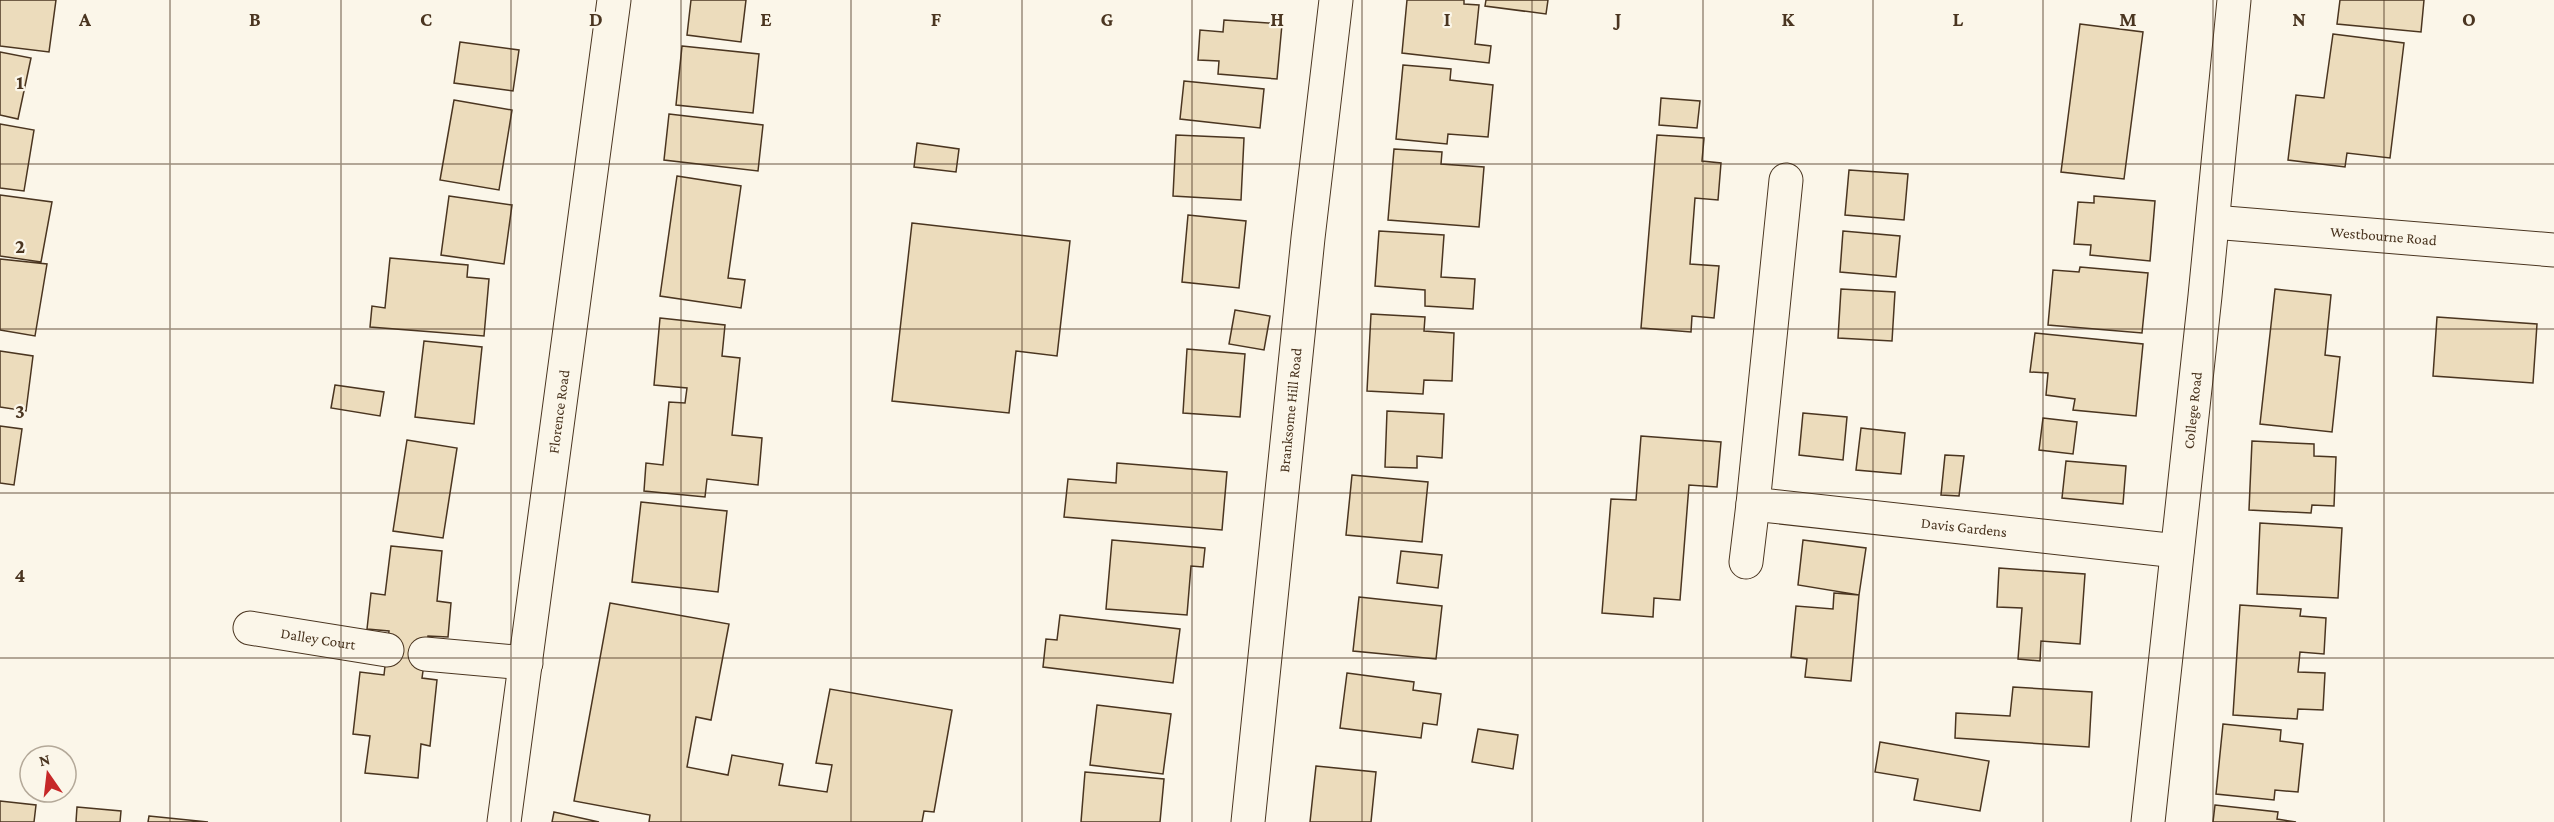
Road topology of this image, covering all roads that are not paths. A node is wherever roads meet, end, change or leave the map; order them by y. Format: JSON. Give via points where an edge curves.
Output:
{"nodes":[{"id":1,"x":614,"y":0,"type":"edge"},
{"id":2,"x":1336,"y":0,"type":"edge"},
{"id":3,"x":2234,"y":0,"type":"edge"},
{"id":4,"x":1785,"y":180,"type":"dead end"},
{"id":5,"x":2213,"y":222,"type":"junction"},
{"id":6,"x":2554,"y":250,"type":"edge"},
{"id":7,"x":1753,"y":504,"type":"junction"},
{"id":8,"x":2177,"y":551,"type":"junction"},
{"id":9,"x":1746,"y":562,"type":"dead end"},
{"id":10,"x":249,"y":628,"type":"dead end"},
{"id":11,"x":387,"y":650,"type":"dead end"},
{"id":12,"x":425,"y":654,"type":"dead end"},
{"id":13,"x":526,"y":663,"type":"junction"},
{"id":14,"x":504,"y":822,"type":"edge"},
{"id":15,"x":1248,"y":822,"type":"edge"},
{"id":16,"x":2148,"y":822,"type":"edge"}],
"edges":[{"from":1,"to":13,"type":"street","name":"Florence Road"},
{"from":2,"to":15,"type":"street","name":"Branksome Hill Road"},
{"from":3,"to":5,"type":"street","name":"College Road"},
{"from":4,"to":7,"type":"street"},
{"from":5,"to":6,"type":"street","name":"Westbourne Road"},
{"from":5,"to":8,"type":"street","name":"College Road"},
{"from":7,"to":8,"type":"street","name":"Davis Gardens"},
{"from":7,"to":9,"type":"street"},
{"from":8,"to":16,"type":"street","name":"College Road"},
{"from":10,"to":11,"type":"street","name":"Dalley Court"},
{"from":12,"to":13,"type":"street"},
{"from":13,"to":14,"type":"street","name":"Florence Road"}]}
